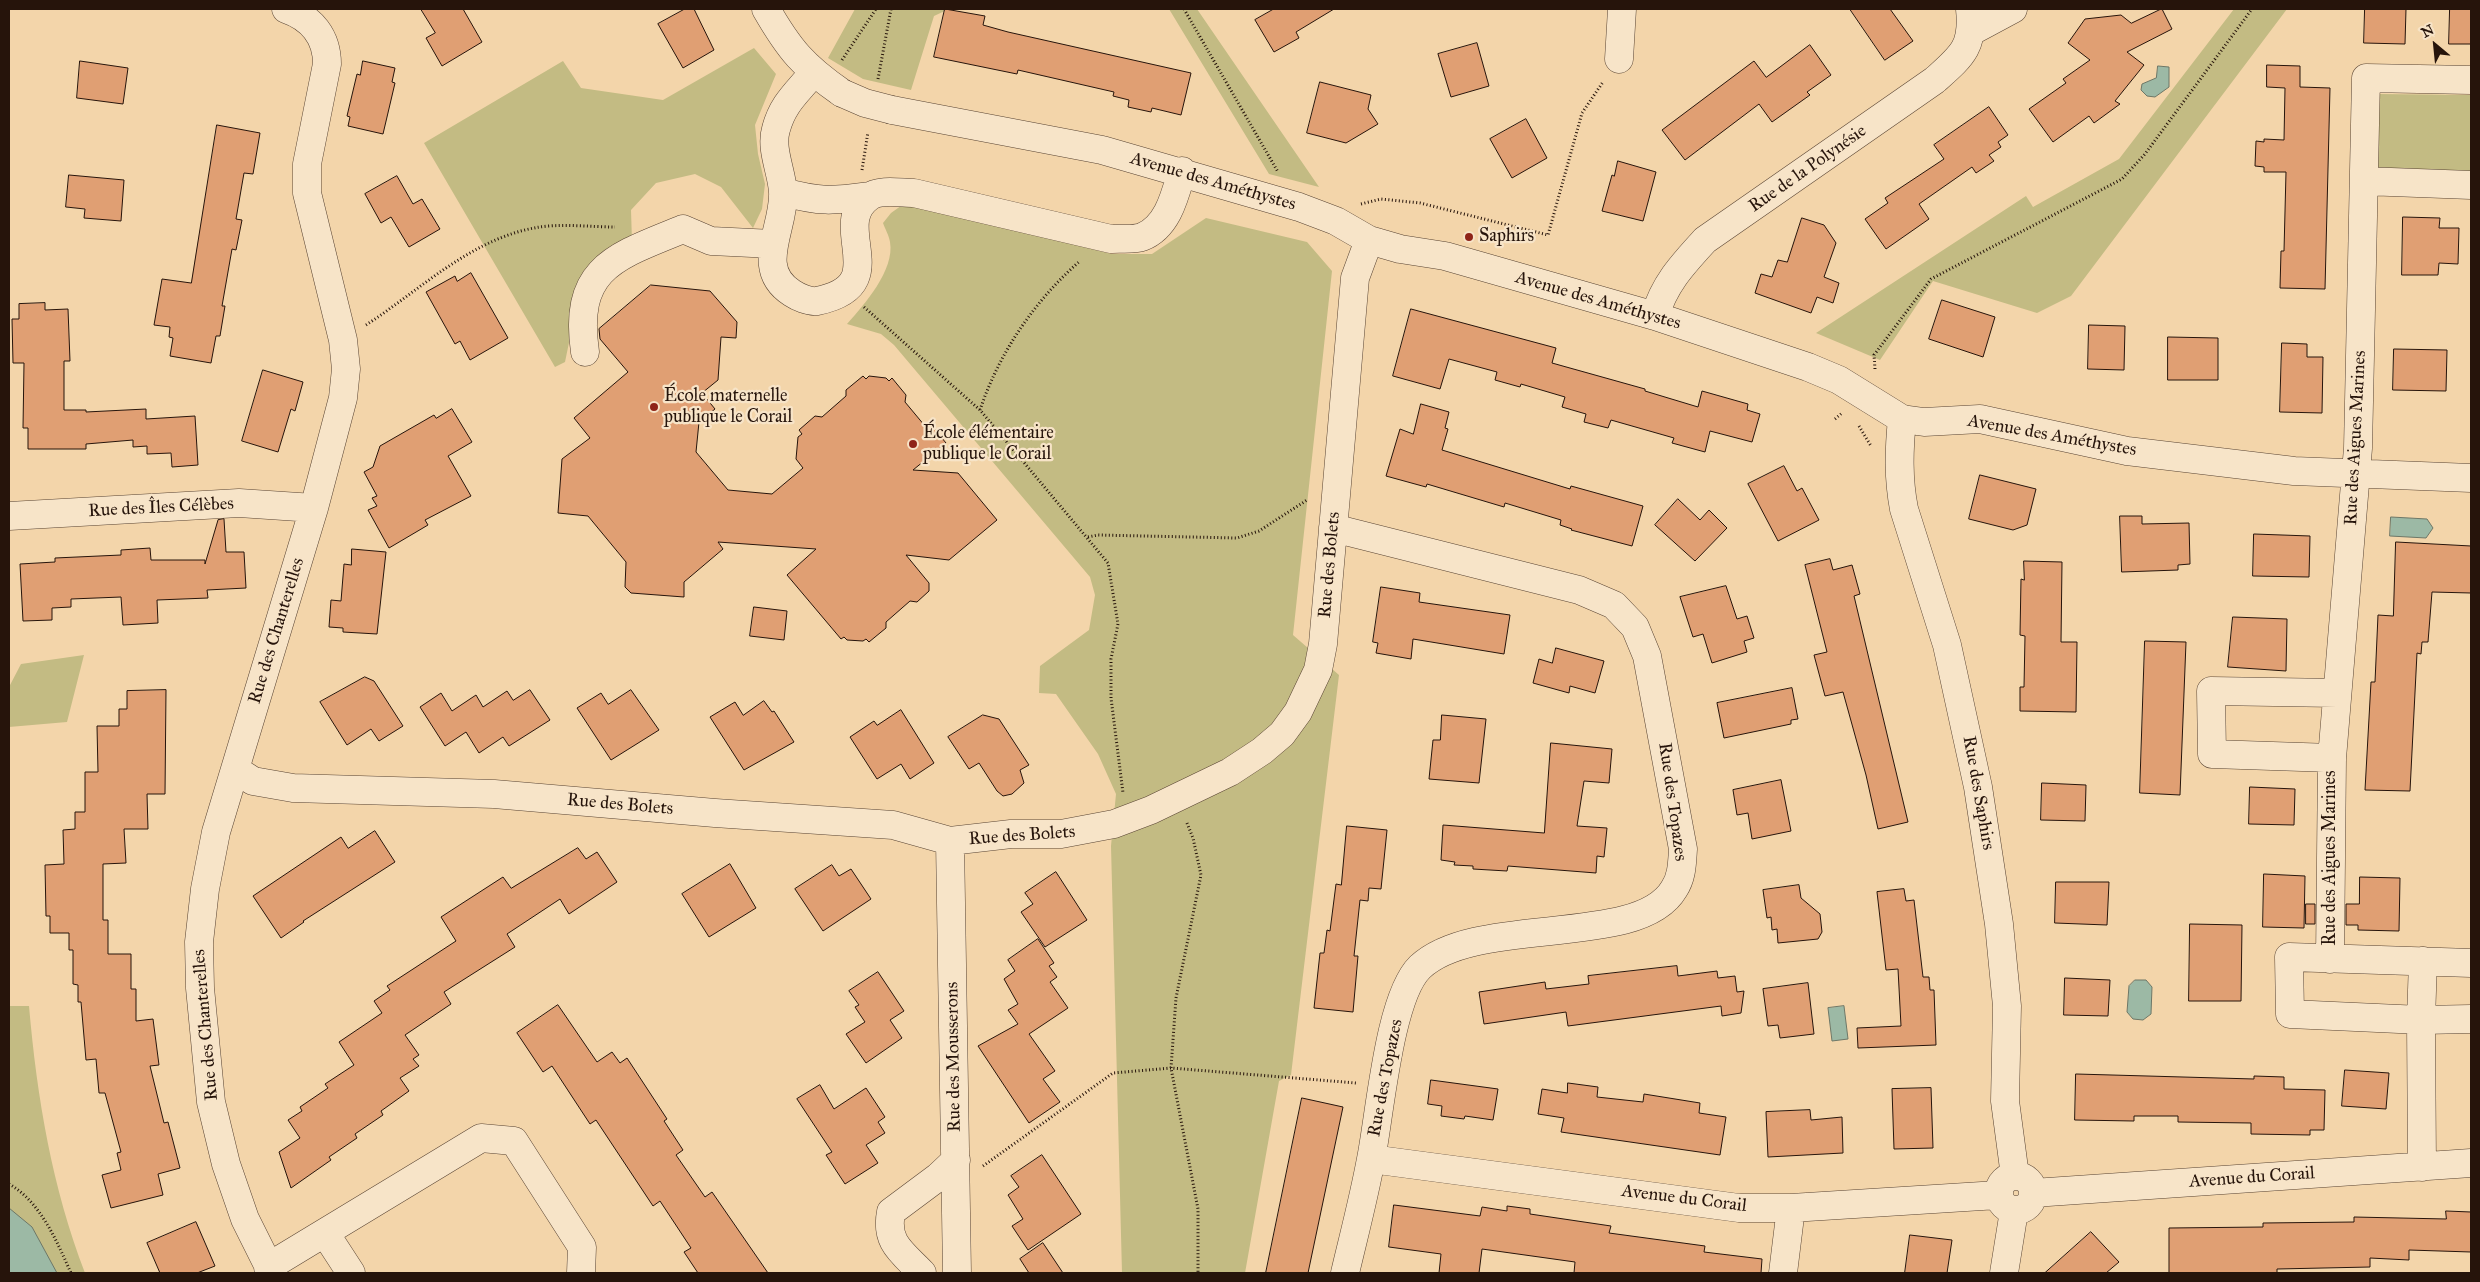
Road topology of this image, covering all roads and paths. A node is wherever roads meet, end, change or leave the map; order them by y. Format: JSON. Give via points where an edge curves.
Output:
{"nodes":[{"id":1,"x":766,"y":9,"type":"edge"},
{"id":2,"x":876,"y":9,"type":"edge"},
{"id":3,"x":1184,"y":9,"type":"edge"},
{"id":4,"x":1622,"y":9,"type":"edge"},
{"id":5,"x":2013,"y":9,"type":"edge"},
{"id":6,"x":2252,"y":9,"type":"edge"},
{"id":7,"x":305,"y":13,"type":"edge"},
{"id":8,"x":1971,"y":20,"type":"edge"},
{"id":9,"x":1619,"y":59,"type":"joint"},
{"id":10,"x":813,"y":73,"type":"junction"},
{"id":11,"x":2471,"y":80,"type":"edge"},
{"id":12,"x":1182,"y":171,"type":"junction"},
{"id":13,"x":1281,"y":177,"type":"dead end"},
{"id":14,"x":2364,"y":182,"type":"junction"},
{"id":15,"x":2471,"y":185,"type":"edge"},
{"id":16,"x":783,"y":192,"type":"junction"},
{"id":17,"x":869,"y":196,"type":"junction"},
{"id":18,"x":1353,"y":204,"type":"dead end"},
{"id":19,"x":620,"y":227,"type":"dead end"},
{"id":20,"x":1111,"y":239,"type":"junction"},
{"id":21,"x":1369,"y":240,"type":"junction"},
{"id":22,"x":773,"y":244,"type":"junction"},
{"id":23,"x":845,"y":290,"type":"junction"},
{"id":24,"x":1655,"y":316,"type":"junction"},
{"id":25,"x":343,"y":340,"type":"junction"},
{"id":26,"x":585,"y":352,"type":"dead end"},
{"id":27,"x":1861,"y":393,"type":"junction"},
{"id":28,"x":980,"y":410,"type":"junction"},
{"id":29,"x":1835,"y":419,"type":"dead end"},
{"id":30,"x":1902,"y":419,"type":"junction"},
{"id":31,"x":2356,"y":475,"type":"junction"},
{"id":32,"x":2471,"y":478,"type":"edge"},
{"id":33,"x":1309,"y":499,"type":"dead end"},
{"id":34,"x":314,"y":508,"type":"junction"},
{"id":35,"x":9,"y":516,"type":"edge"},
{"id":36,"x":1333,"y":528,"type":"junction"},
{"id":37,"x":1088,"y":537,"type":"junction"},
{"id":38,"x":2337,"y":694,"type":"junction"},
{"id":39,"x":2332,"y":758,"type":"junction"},
{"id":40,"x":236,"y":770,"type":"junction"},
{"id":41,"x":1184,"y":814,"type":"dead end"},
{"id":42,"x":1114,"y":824,"type":"junction"},
{"id":43,"x":950,"y":841,"type":"junction"},
{"id":44,"x":2330,"y":959,"type":"junction"},
{"id":45,"x":2424,"y":961,"type":"junction"},
{"id":46,"x":2471,"y":963,"type":"edge"},
{"id":47,"x":2471,"y":1019,"type":"edge"},
{"id":48,"x":2421,"y":1020,"type":"junction"},
{"id":49,"x":1171,"y":1068,"type":"junction"},
{"id":50,"x":1382,"y":1086,"type":"junction"},
{"id":51,"x":1371,"y":1159,"type":"junction"},
{"id":52,"x":2471,"y":1163,"type":"edge"},
{"id":53,"x":2422,"y":1167,"type":"junction"},
{"id":54,"x":956,"y":1173,"type":"junction"},
{"id":55,"x":9,"y":1184,"type":"edge"},
{"id":56,"x":2015,"y":1194,"type":"junction"},
{"id":57,"x":1791,"y":1208,"type":"junction"},
{"id":58,"x":325,"y":1233,"type":"junction"},
{"id":59,"x":270,"y":1270,"type":"edge"},
{"id":60,"x":70,"y":1273,"type":"edge"},
{"id":61,"x":351,"y":1273,"type":"edge"},
{"id":62,"x":581,"y":1273,"type":"edge"},
{"id":63,"x":922,"y":1273,"type":"edge"},
{"id":64,"x":957,"y":1273,"type":"edge"},
{"id":65,"x":1198,"y":1273,"type":"edge"},
{"id":66,"x":1345,"y":1273,"type":"edge"},
{"id":67,"x":1783,"y":1273,"type":"edge"},
{"id":68,"x":2004,"y":1273,"type":"edge"}],
"edges":[{"from":1,"to":10,"type":"street","name":"Avenue des Améthystes","via":[[790,48]]},
{"from":2,"to":10,"type":"path","via":[[840,63]]},
{"from":3,"to":13,"type":"path"},
{"from":4,"to":9,"type":"street"},
{"from":5,"to":8,"type":"street","name":"Rue de la Polynésie"},
{"from":6,"to":27,"type":"path","via":[[2145,154],[2122,179],[1931,278],[1874,355],[1875,373]]},
{"from":7,"to":25,"type":"street","name":"Rue des Chanterelles","via":[[327,51],[307,164],[307,194]]},
{"from":8,"to":24,"type":"street","name":"Rue de la Polynésie","via":[[1960,58],[1935,80],[1705,240],[1677,270],[1663,293]]},
{"from":9,"to":18,"type":"path","via":[[1582,113],[1548,235],[1420,203],[1381,199]]},
{"from":10,"to":12,"type":"street","name":"Avenue des Améthystes","bridge":true,"via":[[842,93],[865,103],[1102,150]]},
{"from":10,"to":16,"type":"street","via":[[790,97],[775,131]]},
{"from":11,"to":14,"type":"street","name":"Rue des Aigues Marines","via":[[2366,78]]},
{"from":12,"to":20,"type":"street","via":[[1163,223],[1142,237]]},
{"from":12,"to":21,"type":"street","name":"Avenue des Améthystes","via":[[1300,207],[1336,221]]},
{"from":14,"to":15,"type":"street"},
{"from":14,"to":31,"type":"street","name":"Rue des Aigues Marines"},
{"from":16,"to":17,"type":"street","via":[[812,200],[832,201]]},
{"from":16,"to":22,"type":"street","via":[[782,211]]},
{"from":17,"to":20,"type":"street","via":[[914,193]]},
{"from":17,"to":23,"type":"street","via":[[859,209],[855,222],[858,266],[855,280]]},
{"from":19,"to":25,"type":"path","via":[[537,227],[502,237],[419,285]]},
{"from":20,"to":28,"type":"path","via":[[1055,283],[1008,348],[990,380]]},
{"from":21,"to":24,"type":"street","name":"Avenue des Améthystes","via":[[1445,256]]},
{"from":21,"to":36,"type":"street","name":"Rue des Bolets","via":[[1355,278]]},
{"from":22,"to":23,"type":"street","via":[[773,270],[782,286],[789,291],[813,301],[830,298]]},
{"from":22,"to":26,"type":"street","via":[[711,240],[683,229],[623,254],[606,267],[588,290],[582,327]]},
{"from":23,"to":28,"type":"path"},
{"from":24,"to":27,"type":"street","name":"Avenue des Améthystes","via":[[1808,367]]},
{"from":25,"to":34,"type":"street","name":"Rue des Chanterelles","via":[[346,369],[343,398]]},
{"from":27,"to":29,"type":"path"},
{"from":27,"to":30,"type":"street","name":"Avenue des Améthystes"},
{"from":28,"to":37,"type":"path"},
{"from":30,"to":31,"type":"street","name":"Avenue des Améthystes","via":[[1924,422],[1980,419],[2127,451]]},
{"from":30,"to":56,"type":"street","name":"Rue des Saphirs","via":[[1898,455],[1904,510],[1947,645],[1966,726],[1999,924],[2007,1006],[2005,1101]]},
{"from":31,"to":32,"type":"street","name":"Avenue des Améthystes"},
{"from":31,"to":38,"type":"street","name":"Rue des Aigues Marines"},
{"from":33,"to":37,"type":"path","via":[[1259,531],[1237,538]]},
{"from":34,"to":35,"type":"street","name":"Rue des Îles Célèbes","via":[[239,504]]},
{"from":34,"to":40,"type":"street","name":"Rue des Chanterelles"},
{"from":36,"to":42,"type":"street","name":"Rue des Bolets","via":[[1318,670],[1298,712],[1282,734],[1230,772]]},
{"from":36,"to":50,"type":"street","name":"Rue des Topazes","via":[[1580,590],[1614,605],[1635,627],[1647,656],[1683,849],[1682,870],[1674,890],[1643,916],[1460,945],[1420,967],[1408,983],[1400,1003]]},
{"from":37,"to":42,"type":"path","via":[[1108,563],[1118,624],[1111,659],[1111,698],[1124,799],[1108,806]]},
{"from":38,"to":39,"type":"street","name":"Rue des Aigues Marines"},
{"from":38,"to":39,"type":"street","name":"Rue des Aigues Marines","via":[[2212,692],[2212,754]]},
{"from":39,"to":44,"type":"street","name":"Rue des Aigues Marines"},
{"from":40,"to":43,"type":"street","name":"Rue des Bolets","via":[[253,781],[293,788],[494,794],[892,825]]},
{"from":40,"to":59,"type":"street","name":"Rue des Chanterelles","via":[[216,832],[205,889],[199,942],[200,988],[211,1102],[245,1219]]},
{"from":41,"to":49,"type":"path","via":[[1193,838],[1200,875],[1176,998]]},
{"from":42,"to":43,"type":"street","name":"Rue des Bolets","via":[[1061,834],[1011,834]]},
{"from":43,"to":54,"type":"street","name":"Rue des Mousserons"},
{"from":44,"to":45,"type":"street"},
{"from":44,"to":48,"type":"street","via":[[2289,957],[2290,1014]]},
{"from":45,"to":46,"type":"street"},
{"from":45,"to":48,"type":"street"},
{"from":47,"to":48,"type":"street"},
{"from":48,"to":53,"type":"street"},
{"from":49,"to":50,"type":"path"},
{"from":49,"to":54,"type":"path","via":[[1113,1073]]},
{"from":49,"to":65,"type":"path","via":[[1198,1209]]},
{"from":50,"to":51,"type":"street","name":"Rue des Topazes"},
{"from":51,"to":57,"type":"street","name":"Avenue du Corail","via":[[1739,1208]]},
{"from":51,"to":66,"type":"street","name":"Rue des Topazes"},
{"from":52,"to":53,"type":"street","name":"Avenue du Corail"},
{"from":53,"to":56,"type":"street","name":"Avenue du Corail"},
{"from":54,"to":63,"type":"street","via":[[938,1177],[891,1212],[888,1226],[892,1240]]},
{"from":54,"to":64,"type":"street","name":"Rue des Mousserons"},
{"from":55,"to":60,"type":"path","via":[[32,1204],[46,1223]]},
{"from":56,"to":57,"type":"street","name":"Avenue du Corail"},
{"from":56,"to":68,"type":"street","name":"Rue des Saphirs"},
{"from":57,"to":67,"type":"street"},
{"from":58,"to":59,"type":"street","name":"Rue des Chanterelles"},
{"from":58,"to":61,"type":"street"},
{"from":58,"to":62,"type":"street","name":"Rue des Chanterelles","via":[[481,1138],[514,1141],[582,1247]]}]}
